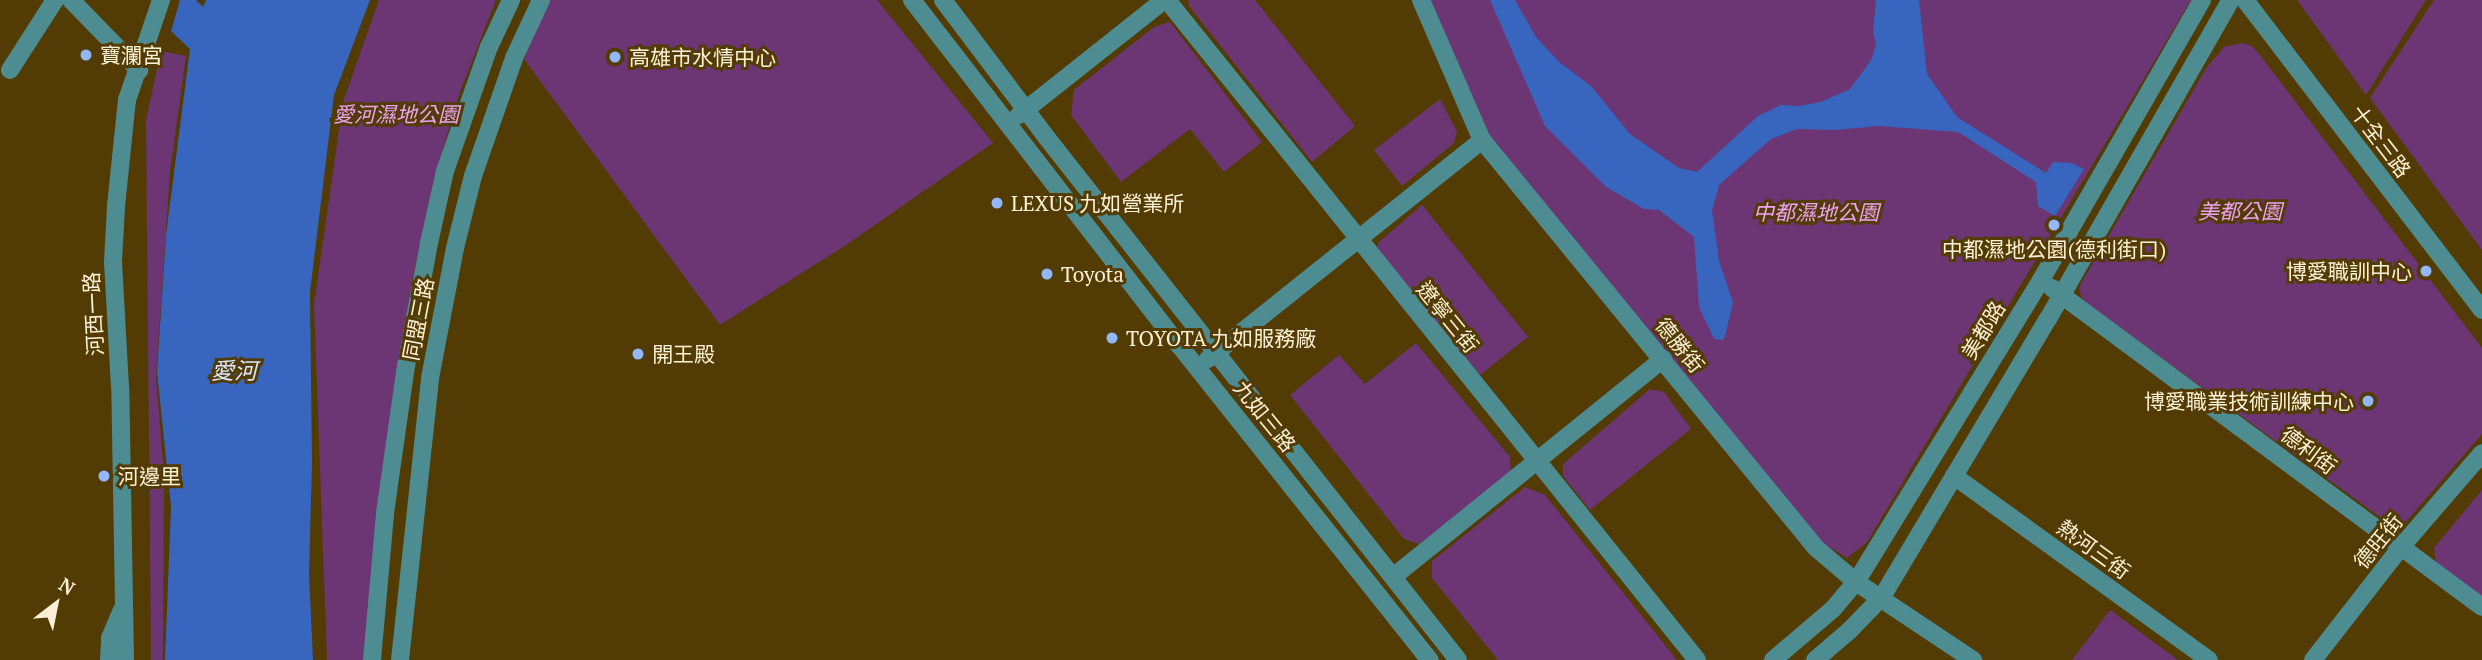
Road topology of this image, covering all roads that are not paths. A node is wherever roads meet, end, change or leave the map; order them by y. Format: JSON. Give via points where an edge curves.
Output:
{"nodes":[{"id":1,"x":55,"y":0,"type":"edge"},
{"id":2,"x":71,"y":0,"type":"edge"},
{"id":3,"x":161,"y":0,"type":"edge"},
{"id":4,"x":511,"y":0,"type":"edge"},
{"id":5,"x":541,"y":0,"type":"edge"},
{"id":6,"x":912,"y":0,"type":"edge"},
{"id":7,"x":943,"y":0,"type":"edge"},
{"id":8,"x":1166,"y":0,"type":"edge"},
{"id":9,"x":1421,"y":0,"type":"edge"},
{"id":10,"x":2202,"y":0,"type":"edge"},
{"id":11,"x":2231,"y":0,"type":"edge"},
{"id":12,"x":2245,"y":0,"type":"edge"},
{"id":13,"x":489,"y":47,"type":"junction"},
{"id":14,"x":514,"y":58,"type":"junction"},
{"id":15,"x":139,"y":69,"type":"junction"},
{"id":16,"x":10,"y":70,"type":"dead end"},
{"id":17,"x":1026,"y":109,"type":"junction"},
{"id":18,"x":1007,"y":124,"type":"junction"},
{"id":19,"x":1482,"y":140,"type":"junction"},
{"id":20,"x":1357,"y":238,"type":"junction"},
{"id":21,"x":2041,"y":279,"type":"junction"},
{"id":22,"x":2061,"y":295,"type":"junction"},
{"id":23,"x":2482,"y":310,"type":"edge"},
{"id":24,"x":1216,"y":352,"type":"junction"},
{"id":25,"x":1663,"y":359,"type":"junction"},
{"id":26,"x":1197,"y":368,"type":"junction"},
{"id":27,"x":2482,"y":453,"type":"edge"},
{"id":28,"x":1536,"y":462,"type":"junction"},
{"id":29,"x":1954,"y":476,"type":"junction"},
{"id":30,"x":2401,"y":547,"type":"junction"},
{"id":31,"x":1393,"y":577,"type":"junction"},
{"id":32,"x":1856,"y":582,"type":"junction"},
{"id":33,"x":1882,"y":597,"type":"junction"},
{"id":34,"x":124,"y":607,"type":"junction"},
{"id":35,"x":2482,"y":607,"type":"edge"},
{"id":36,"x":109,"y":660,"type":"edge"},
{"id":37,"x":125,"y":660,"type":"edge"},
{"id":38,"x":372,"y":660,"type":"edge"},
{"id":39,"x":400,"y":660,"type":"edge"},
{"id":40,"x":1430,"y":660,"type":"edge"},
{"id":41,"x":1458,"y":660,"type":"edge"},
{"id":42,"x":1697,"y":660,"type":"edge"},
{"id":43,"x":1773,"y":660,"type":"edge"},
{"id":44,"x":1815,"y":660,"type":"edge"},
{"id":45,"x":1973,"y":660,"type":"edge"},
{"id":46,"x":2209,"y":660,"type":"edge"},
{"id":47,"x":2314,"y":660,"type":"edge"}],
"edges":[{"from":1,"to":16,"type":"street"},
{"from":2,"to":15,"type":"street"},
{"from":3,"to":15,"type":"street","name":"河西一路"},
{"from":4,"to":13,"type":"street","name":"同盟三路"},
{"from":5,"to":14,"type":"street","name":"同盟三路"},
{"from":6,"to":18,"type":"street","name":"九如三路"},
{"from":7,"to":17,"type":"street","name":"九如三路"},
{"from":8,"to":17,"type":"street"},
{"from":8,"to":20,"type":"street","name":"遼寧三街"},
{"from":9,"to":19,"type":"street","name":"德勝街"},
{"from":10,"to":21,"type":"street","name":"美都路"},
{"from":11,"to":22,"type":"street"},
{"from":12,"to":23,"type":"street","name":"十全三路"},
{"from":13,"to":14,"type":"street"},
{"from":13,"to":38,"type":"street","name":"同盟三路","via":[[445,171],[429,243],[385,513]]},
{"from":14,"to":39,"type":"street","name":"同盟三路","via":[[473,176],[430,378]]},
{"from":15,"to":34,"type":"street","name":"河西一路","via":[[127,100],[113,262]]},
{"from":17,"to":18,"type":"street"},
{"from":17,"to":24,"type":"street","name":"九如三路"},
{"from":18,"to":26,"type":"street","name":"九如三路"},
{"from":19,"to":20,"type":"street"},
{"from":19,"to":25,"type":"street","name":"德勝街"},
{"from":20,"to":24,"type":"street"},
{"from":20,"to":28,"type":"street","name":"遼寧三街"},
{"from":21,"to":22,"type":"street","name":"德利街"},
{"from":21,"to":32,"type":"street","name":"美都路"},
{"from":22,"to":29,"type":"street"},
{"from":22,"to":30,"type":"street","name":"德利街"},
{"from":24,"to":26,"type":"street"},
{"from":24,"to":31,"type":"street","name":"九如三路"},
{"from":25,"to":28,"type":"street"},
{"from":25,"to":32,"type":"street","name":"德勝街","via":[[1823,557]]},
{"from":26,"to":40,"type":"street","name":"九如三路"},
{"from":27,"to":30,"type":"street","name":"德旺街"},
{"from":28,"to":31,"type":"street"},
{"from":28,"to":42,"type":"street","name":"遼寧三街"},
{"from":29,"to":33,"type":"street"},
{"from":29,"to":46,"type":"street","name":"熱河三街"},
{"from":30,"to":35,"type":"street","name":"德利街"},
{"from":30,"to":47,"type":"street","name":"德旺街"},
{"from":31,"to":41,"type":"street","name":"九如三路"},
{"from":32,"to":33,"type":"street","name":"德勝街"},
{"from":32,"to":43,"type":"street","name":"美都路"},
{"from":33,"to":44,"type":"street"},
{"from":33,"to":45,"type":"street","name":"德勝街"},
{"from":34,"to":36,"type":"street","name":"河西一路","via":[[110,638]]},
{"from":34,"to":37,"type":"street","name":"河西一路"}]}
